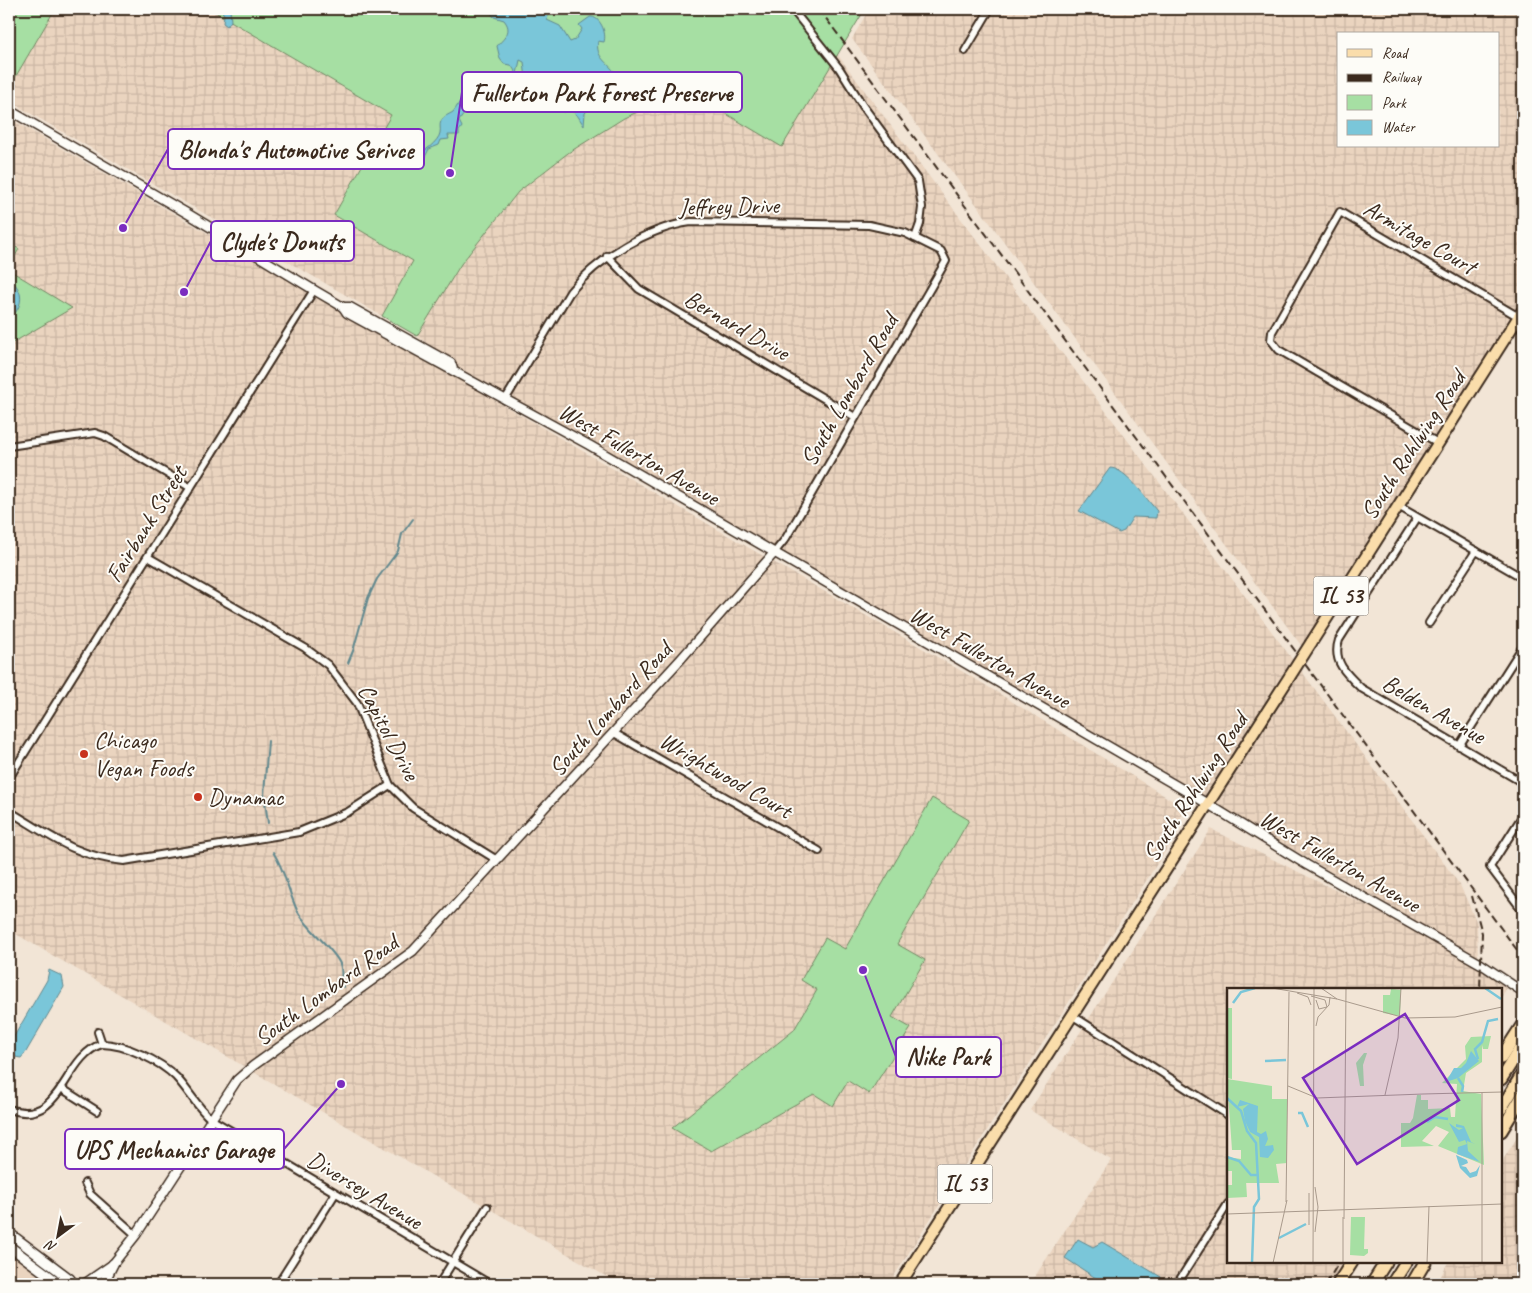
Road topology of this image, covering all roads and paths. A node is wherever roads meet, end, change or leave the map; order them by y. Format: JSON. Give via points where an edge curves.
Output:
{"nodes":[{"id":1,"x":792,"y":9,"type":"edge"},
{"id":2,"x":990,"y":9,"type":"edge"},
{"id":3,"x":965,"y":51,"type":"dead end"},
{"id":4,"x":9,"y":110,"type":"edge"},
{"id":5,"x":915,"y":238,"type":"junction"},
{"id":6,"x":940,"y":251,"type":"joint"},
{"id":7,"x":607,"y":256,"type":"junction"},
{"id":8,"x":314,"y":290,"type":"junction"},
{"id":9,"x":1521,"y":314,"type":"edge"},
{"id":10,"x":505,"y":400,"type":"junction"},
{"id":11,"x":855,"y":417,"type":"junction"},
{"id":12,"x":1438,"y":443,"type":"junction"},
{"id":13,"x":9,"y":446,"type":"edge"},
{"id":14,"x":191,"y":488,"type":"junction"},
{"id":15,"x":1398,"y":506,"type":"junction"},
{"id":16,"x":1417,"y":518,"type":"junction"},
{"id":17,"x":1476,"y":552,"type":"junction"},
{"id":18,"x":774,"y":553,"type":"junction"},
{"id":19,"x":148,"y":557,"type":"junction"},
{"id":20,"x":1523,"y":578,"type":"edge"},
{"id":21,"x":1429,"y":623,"type":"dead end"},
{"id":22,"x":1523,"y":646,"type":"edge"},
{"id":23,"x":614,"y":733,"type":"junction"},
{"id":24,"x":1460,"y":746,"type":"junction"},
{"id":25,"x":9,"y":778,"type":"edge"},
{"id":26,"x":1523,"y":783,"type":"edge"},
{"id":27,"x":390,"y":785,"type":"junction"},
{"id":28,"x":1208,"y":804,"type":"junction"},
{"id":29,"x":9,"y":811,"type":"edge"},
{"id":30,"x":1523,"y":815,"type":"edge"},
{"id":31,"x":819,"y":851,"type":"dead end"},
{"id":32,"x":497,"y":860,"type":"junction"},
{"id":33,"x":1523,"y":911,"type":"edge"},
{"id":34,"x":1523,"y":992,"type":"edge"},
{"id":35,"x":1073,"y":1016,"type":"junction"},
{"id":36,"x":1522,"y":1026,"type":"edge"},
{"id":37,"x":98,"y":1032,"type":"dead end"},
{"id":38,"x":102,"y":1044,"type":"junction"},
{"id":39,"x":1523,"y":1044,"type":"edge"},
{"id":40,"x":1502,"y":1056,"type":"edge"},
{"id":41,"x":1523,"y":1073,"type":"edge"},
{"id":42,"x":1502,"y":1077,"type":"edge"},
{"id":43,"x":61,"y":1088,"type":"junction"},
{"id":44,"x":1523,"y":1095,"type":"edge"},
{"id":45,"x":1502,"y":1107,"type":"edge"},
{"id":46,"x":9,"y":1108,"type":"edge"},
{"id":47,"x":97,"y":1111,"type":"dead end"},
{"id":48,"x":1227,"y":1114,"type":"edge"},
{"id":49,"x":210,"y":1122,"type":"junction"},
{"id":50,"x":1502,"y":1129,"type":"edge"},
{"id":51,"x":85,"y":1183,"type":"dead end"},
{"id":52,"x":335,"y":1194,"type":"junction"},
{"id":53,"x":1227,"y":1206,"type":"edge"},
{"id":54,"x":487,"y":1207,"type":"dead end"},
{"id":55,"x":9,"y":1233,"type":"edge"},
{"id":56,"x":136,"y":1235,"type":"junction"},
{"id":57,"x":9,"y":1246,"type":"edge"},
{"id":58,"x":452,"y":1263,"type":"junction"},
{"id":59,"x":1351,"y":1263,"type":"edge"},
{"id":60,"x":1385,"y":1263,"type":"edge"},
{"id":61,"x":1405,"y":1263,"type":"edge"},
{"id":62,"x":1424,"y":1263,"type":"edge"},
{"id":63,"x":113,"y":1264,"type":"junction"},
{"id":64,"x":52,"y":1281,"type":"edge"},
{"id":65,"x":60,"y":1284,"type":"edge"},
{"id":66,"x":72,"y":1284,"type":"edge"},
{"id":67,"x":84,"y":1284,"type":"edge"},
{"id":68,"x":103,"y":1284,"type":"edge"},
{"id":69,"x":278,"y":1284,"type":"edge"},
{"id":70,"x":439,"y":1284,"type":"edge"},
{"id":71,"x":490,"y":1284,"type":"edge"},
{"id":72,"x":900,"y":1284,"type":"edge"},
{"id":73,"x":1177,"y":1284,"type":"edge"},
{"id":74,"x":1338,"y":1284,"type":"edge"},
{"id":75,"x":1372,"y":1284,"type":"edge"},
{"id":76,"x":1392,"y":1284,"type":"edge"},
{"id":77,"x":1412,"y":1284,"type":"edge"}],
"edges":[{"from":1,"to":5,"type":"street","via":[[839,68],[918,181],[922,207]]},
{"from":2,"to":3,"type":"street"},
{"from":4,"to":8,"type":"street","name":"West Fullerton Avenue"},
{"from":5,"to":6,"type":"street","name":"Jeffrey Drive"},
{"from":5,"to":7,"type":"street","name":"Jeffrey Drive","via":[[894,229],[869,225],[691,222],[664,227]]},
{"from":6,"to":11,"type":"street","name":"South Lombard Road","via":[[946,262]]},
{"from":7,"to":10,"type":"street","name":"Jeffrey Drive","via":[[570,292]]},
{"from":7,"to":11,"type":"street","name":"Bernard Drive","via":[[638,289]]},
{"from":8,"to":10,"type":"street","name":"West Fullerton Avenue","via":[[343,307],[347,313]]},
{"from":8,"to":14,"type":"street","name":"Fairbank Street"},
{"from":9,"to":12,"type":"main road","name":"South Rohlwing Road","number":"IL 53"},
{"from":9,"to":12,"type":"street","name":"Armitage Court","via":[[1340,212],[1272,332],[1271,340],[1279,350]]},
{"from":10,"to":18,"type":"street","name":"West Fullerton Avenue"},
{"from":11,"to":18,"type":"street","name":"South Lombard Road","via":[[786,538]]},
{"from":12,"to":15,"type":"main road","name":"South Rohlwing Road","number":"IL 53"},
{"from":13,"to":14,"type":"street","via":[[95,434],[104,436]]},
{"from":14,"to":19,"type":"street","name":"Fairbank Street"},
{"from":15,"to":16,"type":"street"},
{"from":15,"to":28,"type":"main road","name":"South Rohlwing Road","number":"IL 53","bridge":true},
{"from":16,"to":17,"type":"street"},
{"from":16,"to":24,"type":"street","name":"Belden Avenue","via":[[1339,640],[1336,657],[1346,674],[1361,688]]},
{"from":17,"to":20,"type":"street"},
{"from":17,"to":21,"type":"street"},
{"from":18,"to":23,"type":"street","name":"South Lombard Road"},
{"from":18,"to":28,"type":"street","name":"West Fullerton Avenue"},
{"from":19,"to":25,"type":"street","name":"Fairbank Street"},
{"from":19,"to":27,"type":"street","name":"Capitol Drive","via":[[305,648],[328,666],[357,704]]},
{"from":22,"to":24,"type":"street"},
{"from":23,"to":31,"type":"street","name":"Wrightwood Court"},
{"from":23,"to":32,"type":"street","name":"South Lombard Road"},
{"from":24,"to":26,"type":"street","name":"Belden Avenue"},
{"from":27,"to":29,"type":"street","via":[[348,812],[299,832],[124,861],[76,851]]},
{"from":27,"to":32,"type":"street","name":"Capitol Drive","via":[[413,808]]},
{"from":28,"to":34,"type":"street","name":"West Fullerton Avenue"},
{"from":28,"to":35,"type":"main road","name":"South Rohlwing Road","number":"IL 53"},
{"from":30,"to":33,"type":"street","via":[[1490,867]]},
{"from":32,"to":49,"type":"street","name":"South Lombard Road","via":[[413,952],[236,1080]]},
{"from":35,"to":48,"type":"street"},
{"from":35,"to":72,"type":"main road","name":"South Rohlwing Road","number":"IL 53"},
{"from":36,"to":40,"type":"highway"},
{"from":37,"to":38,"type":"street"},
{"from":38,"to":43,"type":"street","via":[[81,1058]]},
{"from":38,"to":49,"type":"street","name":"Diversey Avenue","via":[[125,1047],[168,1071]]},
{"from":39,"to":42,"type":"highway"},
{"from":41,"to":45,"type":"highway"},
{"from":43,"to":46,"type":"street","via":[[52,1101],[39,1109]]},
{"from":43,"to":47,"type":"street"},
{"from":44,"to":50,"type":"highway"},
{"from":49,"to":52,"type":"street","name":"Diversey Avenue"},
{"from":49,"to":56,"type":"street","name":"South Lombard Road"},
{"from":51,"to":56,"type":"street","via":[[90,1194]]},
{"from":52,"to":58,"type":"street","name":"Diversey Avenue"},
{"from":52,"to":69,"type":"street"},
{"from":53,"to":73,"type":"street"},
{"from":54,"to":58,"type":"street"},
{"from":55,"to":66,"type":"main road","via":[[70,1278]]},
{"from":56,"to":63,"type":"street","name":"South Lombard Road"},
{"from":57,"to":64,"type":"main road"},
{"from":58,"to":70,"type":"street"},
{"from":58,"to":71,"type":"street","name":"Diversey Avenue"},
{"from":59,"to":74,"type":"highway"},
{"from":60,"to":75,"type":"highway"},
{"from":61,"to":76,"type":"highway"},
{"from":62,"to":77,"type":"highway"},
{"from":63,"to":67,"type":"street","name":"South Lombard Road"},
{"from":63,"to":68,"type":"main road"},
{"from":64,"to":65,"type":"main road"}]}
